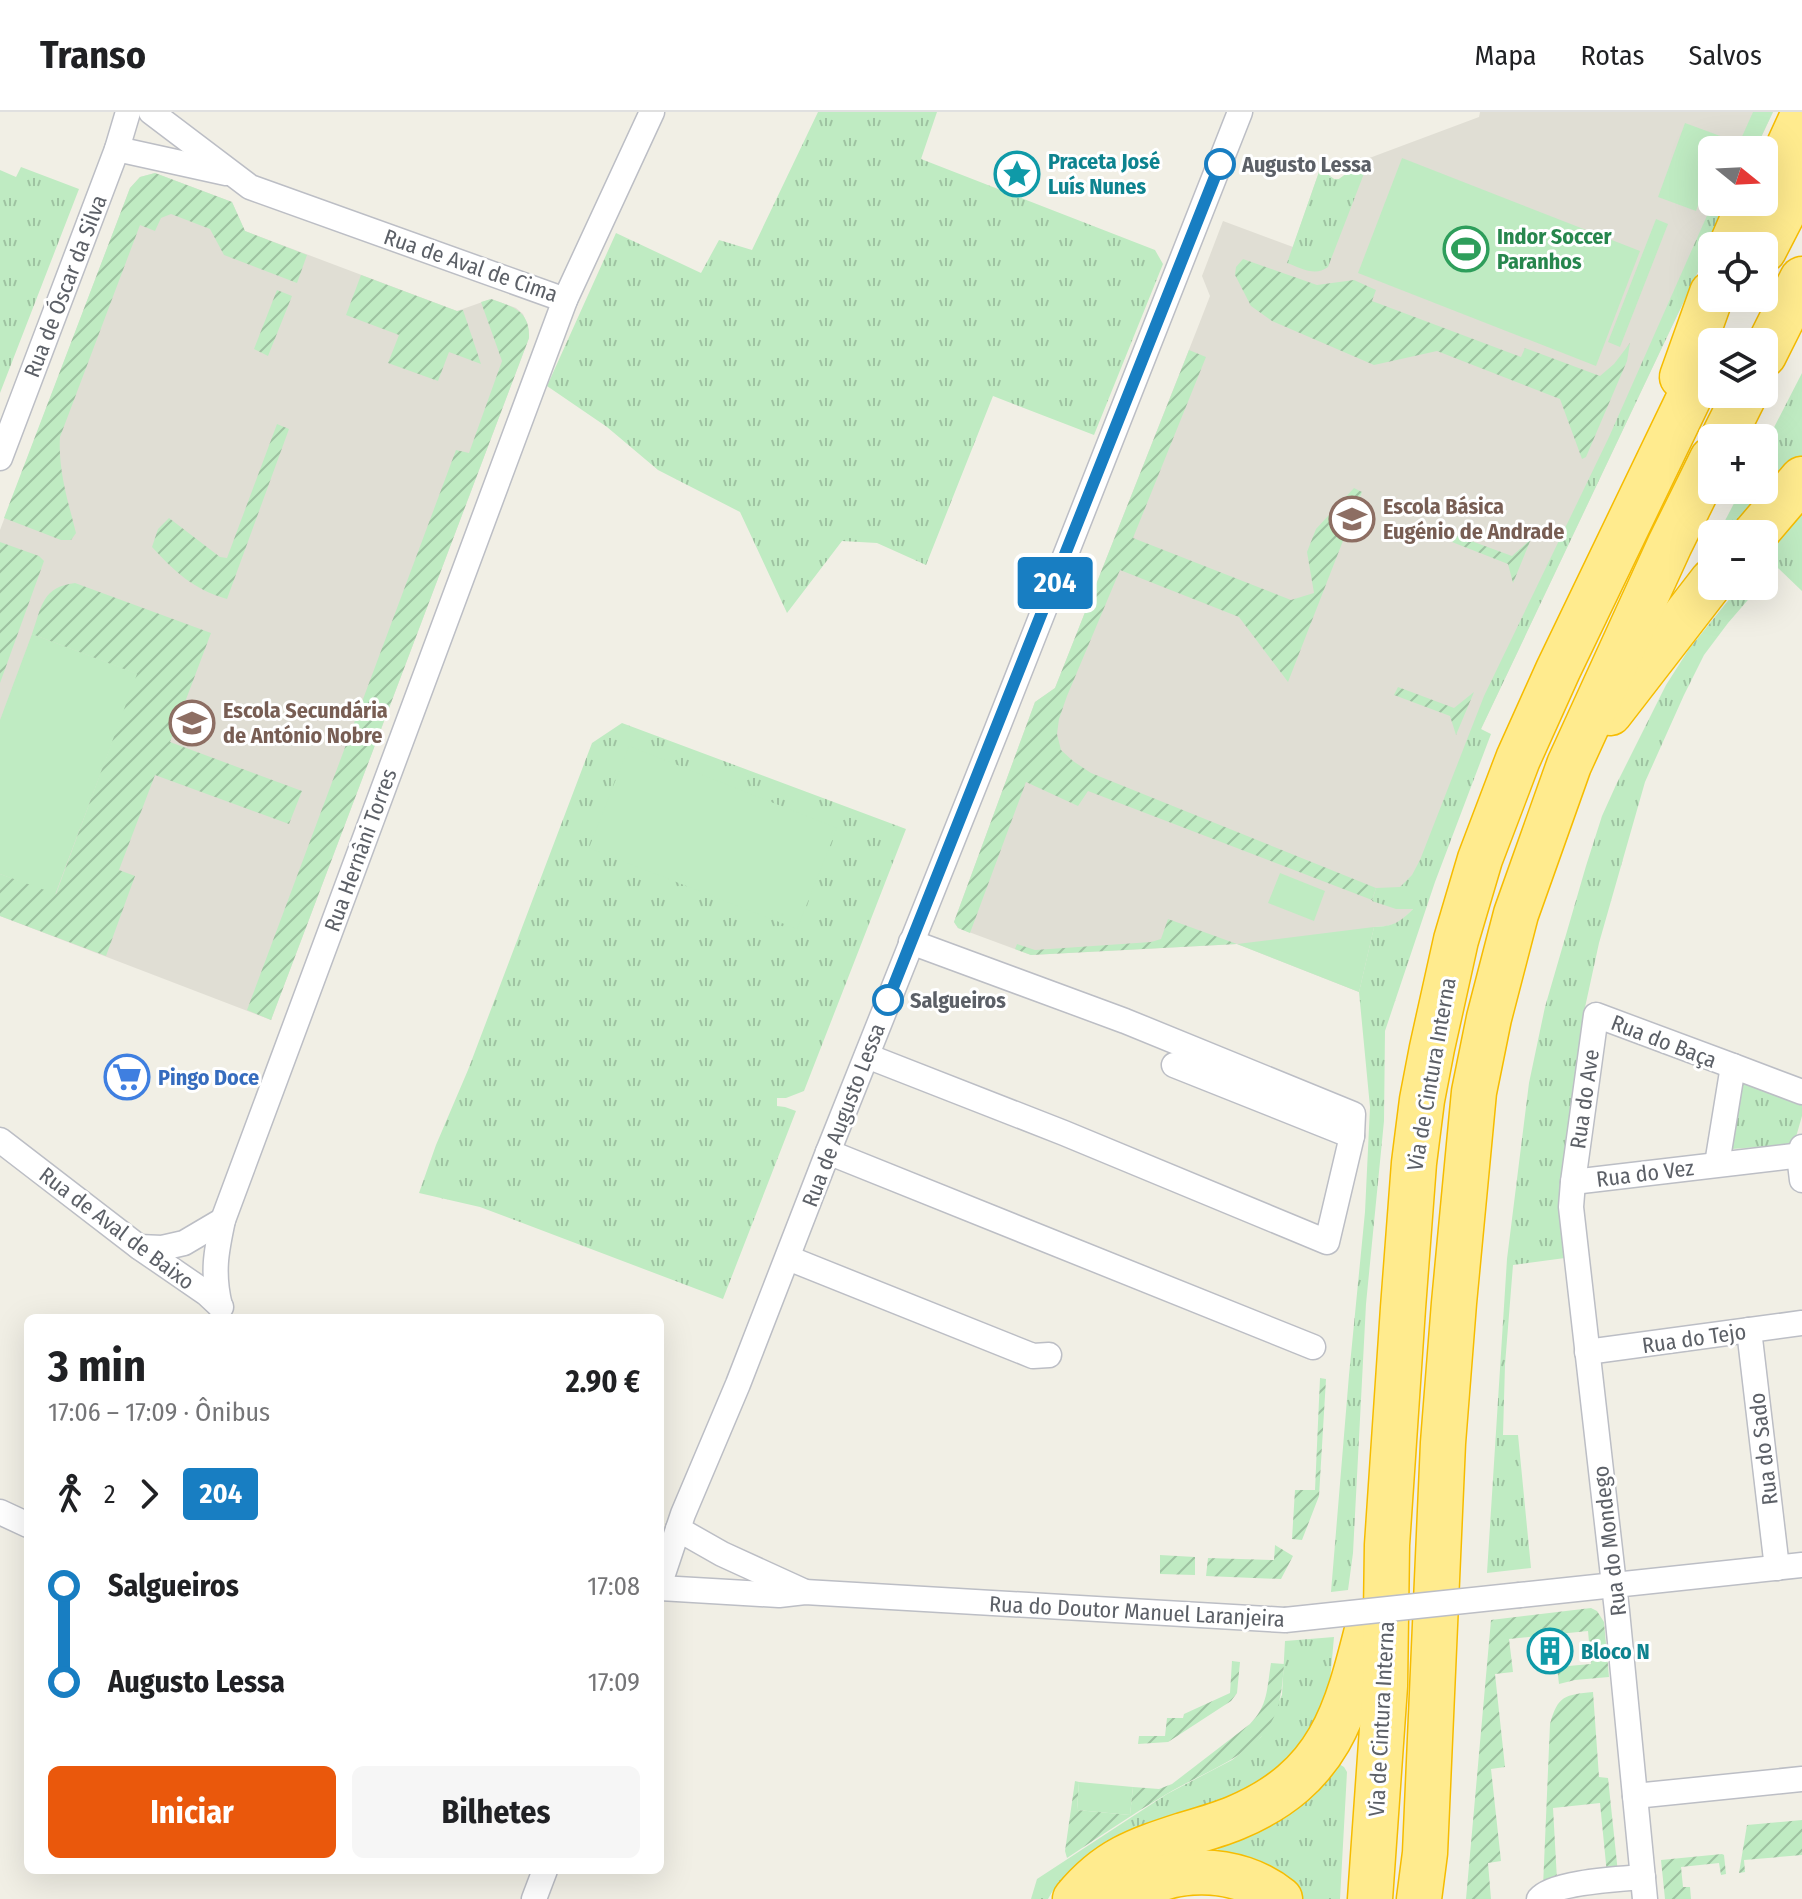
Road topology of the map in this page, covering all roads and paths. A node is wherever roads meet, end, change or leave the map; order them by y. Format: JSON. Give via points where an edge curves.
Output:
{"nodes":[{"id":1,"x":128,"y":112,"type":"edge"},
{"id":2,"x":151,"y":112,"type":"edge"},
{"id":3,"x":652,"y":112,"type":"edge"},
{"id":4,"x":1240,"y":112,"type":"edge"},
{"id":5,"x":1791,"y":112,"type":"edge"},
{"id":6,"x":1802,"y":117,"type":"edge"},
{"id":7,"x":1778,"y":140,"type":"edge"},
{"id":8,"x":117,"y":149,"type":"junction"},
{"id":9,"x":1778,"y":170,"type":"edge"},
{"id":10,"x":232,"y":175,"type":"junction"},
{"id":11,"x":1802,"y":176,"type":"edge"},
{"id":12,"x":1773,"y":232,"type":"edge"},
{"id":13,"x":1802,"y":279,"type":"edge"},
{"id":14,"x":565,"y":300,"type":"junction"},
{"id":15,"x":1705,"y":312,"type":"edge"},
{"id":16,"x":1717,"y":312,"type":"edge"},
{"id":17,"x":1778,"y":328,"type":"edge"},
{"id":18,"x":1698,"y":379,"type":"edge"},
{"id":19,"x":1685,"y":405,"type":"junction"},
{"id":20,"x":0,"y":458,"type":"edge"},
{"id":21,"x":1802,"y":479,"type":"edge"},
{"id":22,"x":1698,"y":487,"type":"edge"},
{"id":23,"x":1636,"y":508,"type":"junction"},
{"id":24,"x":1767,"y":520,"type":"edge"},
{"id":25,"x":1698,"y":599,"type":"edge"},
{"id":26,"x":1569,"y":765,"type":"junction"},
{"id":27,"x":911,"y":942,"type":"junction"},
{"id":28,"x":1596,"y":1015,"type":"joint"},
{"id":29,"x":867,"y":1056,"type":"junction"},
{"id":30,"x":1174,"y":1065,"type":"dead end"},
{"id":31,"x":1733,"y":1066,"type":"junction"},
{"id":32,"x":1802,"y":1092,"type":"edge"},
{"id":33,"x":1352,"y":1136,"type":"junction"},
{"id":34,"x":0,"y":1140,"type":"edge"},
{"id":35,"x":828,"y":1152,"type":"junction"},
{"id":36,"x":1801,"y":1152,"type":"edge"},
{"id":37,"x":1717,"y":1164,"type":"junction"},
{"id":38,"x":1802,"y":1180,"type":"edge"},
{"id":39,"x":1573,"y":1182,"type":"junction"},
{"id":40,"x":223,"y":1220,"type":"junction"},
{"id":41,"x":139,"y":1247,"type":"junction"},
{"id":42,"x":788,"y":1258,"type":"junction"},
{"id":43,"x":225,"y":1312,"type":"edge"},
{"id":44,"x":1802,"y":1323,"type":"edge"},
{"id":45,"x":1749,"y":1330,"type":"junction"},
{"id":46,"x":1313,"y":1347,"type":"dead end"},
{"id":47,"x":1587,"y":1352,"type":"junction"},
{"id":48,"x":1049,"y":1355,"type":"dead end"},
{"id":49,"x":0,"y":1512,"type":"edge"},
{"id":50,"x":24,"y":1523,"type":"edge"},
{"id":51,"x":669,"y":1541,"type":"edge"},
{"id":52,"x":1387,"y":1545,"type":"junction"},
{"id":53,"x":664,"y":1565,"type":"edge"},
{"id":54,"x":1802,"y":1565,"type":"edge"},
{"id":55,"x":1777,"y":1568,"type":"junction"},
{"id":56,"x":664,"y":1585,"type":"edge"},
{"id":57,"x":1614,"y":1585,"type":"junction"},
{"id":58,"x":805,"y":1592,"type":"junction"},
{"id":59,"x":1802,"y":1779,"type":"edge"},
{"id":60,"x":1635,"y":1796,"type":"junction"},
{"id":61,"x":1425,"y":1853,"type":"junction"},
{"id":62,"x":1644,"y":1888,"type":"edge"},
{"id":63,"x":1075,"y":1899,"type":"edge"},
{"id":64,"x":1124,"y":1899,"type":"edge"},
{"id":65,"x":1280,"y":1899,"type":"edge"},
{"id":66,"x":1370,"y":1899,"type":"edge"},
{"id":67,"x":1419,"y":1899,"type":"edge"},
{"id":68,"x":1427,"y":1899,"type":"edge"},
{"id":69,"x":1539,"y":1899,"type":"edge"}],
"edges":[{"from":1,"to":8,"type":"street","name":"Rua de Óscar da Silva"},
{"from":2,"to":10,"type":"street","name":"Rua de Aval de Cima"},
{"from":3,"to":14,"type":"street","name":"Rua de Aval de Cima"},
{"from":4,"to":27,"type":"street","name":"Rua de Augusto Lessa"},
{"from":5,"to":7,"type":"highway"},
{"from":6,"to":9,"type":"highway"},
{"from":8,"to":10,"type":"street","name":"Rua de Aval de Cima"},
{"from":8,"to":20,"type":"street","name":"Rua de Óscar da Silva"},
{"from":10,"to":14,"type":"street","name":"Rua de Aval de Cima","via":[[250,187]]},
{"from":11,"to":12,"type":"highway"},
{"from":13,"to":17,"type":"highway"},
{"from":14,"to":40,"type":"street","name":"Rua Hernâni Torres"},
{"from":15,"to":23,"type":"highway"},
{"from":16,"to":19,"type":"highway"},
{"from":18,"to":19,"type":"highway","name":"Via de Cintura Interna"},
{"from":19,"to":23,"type":"highway","name":"Via de Cintura Interna"},
{"from":21,"to":24,"type":"highway"},
{"from":22,"to":26,"type":"highway","name":"Via de Cintura Interna"},
{"from":23,"to":52,"type":"highway","name":"Via de Cintura Interna","via":[[1518,759],[1456,940],[1414,1163]]},
{"from":25,"to":26,"type":"highway"},
{"from":26,"to":61,"type":"highway","name":"Via de Cintura Interna","via":[[1516,914],[1474,1092],[1443,1443]]},
{"from":27,"to":29,"type":"street","name":"Rua de Augusto Lessa"},
{"from":27,"to":33,"type":"street","via":[[1353,1114]]},
{"from":28,"to":31,"type":"street","name":"Rua do Baça"},
{"from":28,"to":39,"type":"street","name":"Rua do Ave"},
{"from":29,"to":33,"type":"street","via":[[1122,1150],[1327,1242]]},
{"from":29,"to":35,"type":"street","name":"Rua de Augusto Lessa"},
{"from":30,"to":33,"type":"street"},
{"from":31,"to":32,"type":"street","name":"Rua do Baça"},
{"from":31,"to":37,"type":"street"},
{"from":34,"to":41,"type":"street","name":"Rua de Aval de Baixo"},
{"from":35,"to":42,"type":"street","name":"Rua de Augusto Lessa"},
{"from":35,"to":46,"type":"street"},
{"from":36,"to":37,"type":"street","name":"Rua do Vez"},
{"from":36,"to":38,"type":"street"},
{"from":37,"to":39,"type":"street","name":"Rua do Vez"},
{"from":39,"to":47,"type":"street","name":"Rua do Mondego","via":[[1571,1207]]},
{"from":40,"to":41,"type":"street","via":[[184,1243]]},
{"from":40,"to":43,"type":"street","name":"Rua Hernâni Torres","via":[[214,1262],[215,1287]]},
{"from":41,"to":43,"type":"street","name":"Rua de Aval de Baixo"},
{"from":42,"to":48,"type":"street","via":[[1033,1356]]},
{"from":42,"to":51,"type":"street","name":"Rua de Augusto Lessa"},
{"from":44,"to":45,"type":"street","name":"Rua do Tejo"},
{"from":45,"to":47,"type":"street","name":"Rua do Tejo"},
{"from":45,"to":55,"type":"street","name":"Rua do Sado"},
{"from":47,"to":57,"type":"street","name":"Rua do Mondego"},
{"from":49,"to":50,"type":"street"},
{"from":51,"to":53,"type":"street","name":"Rua de Augusto Lessa"},
{"from":51,"to":58,"type":"street","name":"Rua do Doutor Manuel Laranjeira","via":[[722,1554]]},
{"from":52,"to":63,"type":"highway","via":[[1343,1715],[1312,1766],[1255,1809],[1122,1858]]},
{"from":52,"to":66,"type":"highway","name":"Via de Cintura Interna","via":[[1385,1686]]},
{"from":54,"to":55,"type":"street","name":"Rua do Doutor Manuel Laranjeira"},
{"from":55,"to":57,"type":"street","name":"Rua do Doutor Manuel Laranjeira"},
{"from":56,"to":58,"type":"street","name":"Rua do Doutor Manuel Laranjeira","via":[[779,1595]]},
{"from":57,"to":58,"type":"street","name":"Rua do Doutor Manuel Laranjeira","bridge":true,"via":[[1285,1620]]},
{"from":57,"to":60,"type":"street","name":"Rua do Mondego"},
{"from":59,"to":60,"type":"street"},
{"from":60,"to":62,"type":"street","name":"Rua do Mondego"},
{"from":61,"to":67,"type":"highway","name":"Via de Cintura Interna"},
{"from":61,"to":68,"type":"highway"},
{"from":62,"to":69,"type":"street","via":[[1562,1887]]},
{"from":64,"to":65,"type":"highway","via":[[1178,1874],[1210,1872],[1256,1883]]}]}
